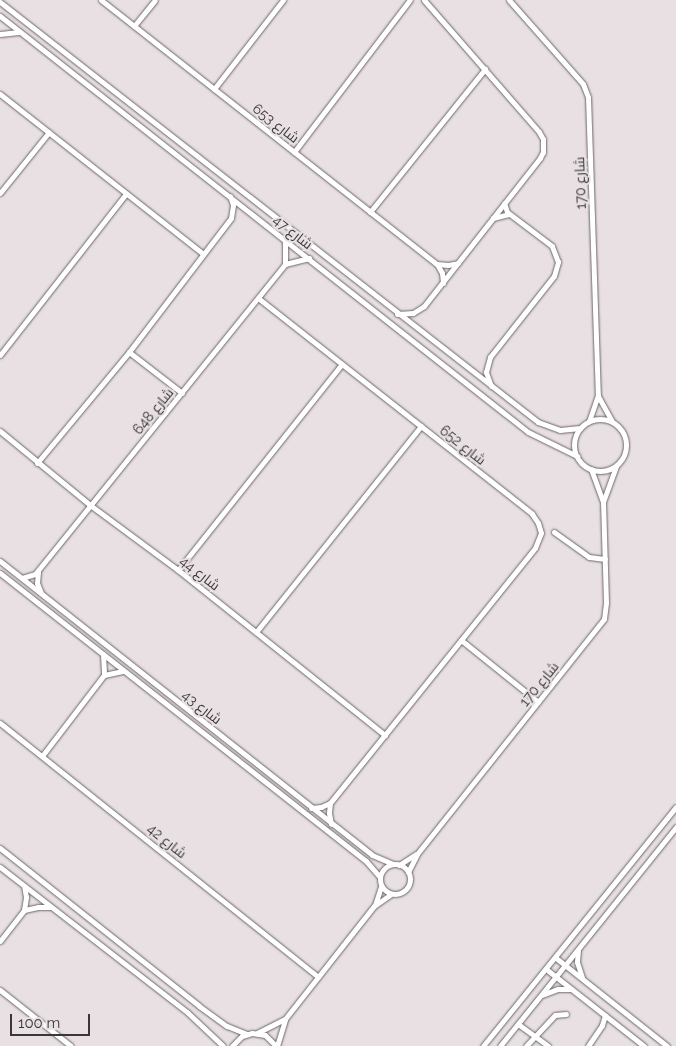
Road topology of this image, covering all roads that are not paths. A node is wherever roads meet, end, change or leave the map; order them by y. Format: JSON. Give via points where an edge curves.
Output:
{"nodes":[{"id":1,"x":101,"y":0,"type":"edge"},
{"id":2,"x":155,"y":0,"type":"edge"},
{"id":3,"x":283,"y":0,"type":"edge"},
{"id":4,"x":410,"y":0,"type":"edge"},
{"id":5,"x":424,"y":0,"type":"edge"},
{"id":6,"x":509,"y":0,"type":"edge"},
{"id":7,"x":0,"y":2,"type":"edge"},
{"id":8,"x":0,"y":16,"type":"edge"},
{"id":9,"x":134,"y":26,"type":"junction"},
{"id":10,"x":21,"y":32,"type":"junction"},
{"id":11,"x":0,"y":34,"type":"edge"},
{"id":12,"x":485,"y":69,"type":"junction"},
{"id":13,"x":214,"y":89,"type":"junction"},
{"id":14,"x":0,"y":94,"type":"edge"},
{"id":15,"x":48,"y":132,"type":"junction"},
{"id":16,"x":294,"y":152,"type":"junction"},
{"id":17,"x":0,"y":193,"type":"edge"},
{"id":18,"x":126,"y":194,"type":"junction"},
{"id":19,"x":230,"y":196,"type":"junction"},
{"id":20,"x":504,"y":203,"type":"junction"},
{"id":21,"x":370,"y":212,"type":"junction"},
{"id":22,"x":509,"y":214,"type":"junction"},
{"id":23,"x":493,"y":218,"type":"junction"},
{"id":24,"x":285,"y":240,"type":"junction"},
{"id":25,"x":204,"y":254,"type":"junction"},
{"id":26,"x":309,"y":258,"type":"junction"},
{"id":27,"x":458,"y":262,"type":"junction"},
{"id":28,"x":285,"y":264,"type":"junction"},
{"id":29,"x":436,"y":264,"type":"junction"},
{"id":30,"x":443,"y":283,"type":"junction"},
{"id":31,"x":258,"y":298,"type":"junction"},
{"id":32,"x":396,"y":314,"type":"junction"},
{"id":33,"x":129,"y":352,"type":"junction"},
{"id":34,"x":0,"y":355,"type":"edge"},
{"id":35,"x":342,"y":364,"type":"junction"},
{"id":36,"x":491,"y":387,"type":"junction"},
{"id":37,"x":182,"y":393,"type":"junction"},
{"id":38,"x":598,"y":395,"type":"junction"},
{"id":39,"x":588,"y":421,"type":"junction"},
{"id":40,"x":612,"y":421,"type":"junction"},
{"id":41,"x":421,"y":426,"type":"junction"},
{"id":42,"x":580,"y":428,"type":"junction"},
{"id":43,"x":0,"y":431,"type":"edge"},
{"id":44,"x":577,"y":456,"type":"junction"},
{"id":45,"x":37,"y":463,"type":"junction"},
{"id":46,"x":616,"y":466,"type":"junction"},
{"id":47,"x":592,"y":470,"type":"junction"},
{"id":48,"x":602,"y":502,"type":"junction"},
{"id":49,"x":90,"y":505,"type":"junction"},
{"id":50,"x":554,"y":532,"type":"dead end"},
{"id":51,"x":605,"y":559,"type":"junction"},
{"id":52,"x":0,"y":561,"type":"edge"},
{"id":53,"x":178,"y":570,"type":"junction"},
{"id":54,"x":38,"y":571,"type":"junction"},
{"id":55,"x":0,"y":574,"type":"edge"},
{"id":56,"x":22,"y":578,"type":"junction"},
{"id":57,"x":41,"y":594,"type":"junction"},
{"id":58,"x":256,"y":632,"type":"junction"},
{"id":59,"x":460,"y":640,"type":"junction"},
{"id":60,"x":103,"y":654,"type":"junction"},
{"id":61,"x":124,"y":671,"type":"junction"},
{"id":62,"x":104,"y":675,"type":"junction"},
{"id":63,"x":538,"y":702,"type":"junction"},
{"id":64,"x":0,"y":723,"type":"edge"},
{"id":65,"x":385,"y":735,"type":"junction"},
{"id":66,"x":42,"y":756,"type":"junction"},
{"id":67,"x":330,"y":803,"type":"junction"},
{"id":68,"x":676,"y":807,"type":"edge"},
{"id":69,"x":311,"y":808,"type":"junction"},
{"id":70,"x":331,"y":824,"type":"junction"},
{"id":71,"x":676,"y":827,"type":"edge"},
{"id":72,"x":0,"y":848,"type":"edge"},
{"id":73,"x":416,"y":854,"type":"junction"},
{"id":74,"x":396,"y":865,"type":"junction"},
{"id":75,"x":0,"y":867,"type":"edge"},
{"id":76,"x":408,"y":872,"type":"junction"},
{"id":77,"x":380,"y":877,"type":"junction"},
{"id":78,"x":24,"y":885,"type":"junction"},
{"id":79,"x":382,"y":886,"type":"junction"},
{"id":80,"x":391,"y":894,"type":"junction"},
{"id":81,"x":374,"y":906,"type":"junction"},
{"id":82,"x":52,"y":908,"type":"junction"},
{"id":83,"x":24,"y":910,"type":"junction"},
{"id":84,"x":0,"y":941,"type":"edge"},
{"id":85,"x":578,"y":949,"type":"junction"},
{"id":86,"x":556,"y":958,"type":"junction"},
{"id":87,"x":565,"y":965,"type":"junction"},
{"id":88,"x":546,"y":969,"type":"junction"},
{"id":89,"x":556,"y":976,"type":"junction"},
{"id":90,"x":318,"y":977,"type":"junction"},
{"id":91,"x":584,"y":980,"type":"junction"},
{"id":92,"x":571,"y":989,"type":"junction"},
{"id":93,"x":0,"y":990,"type":"edge"},
{"id":94,"x":540,"y":997,"type":"junction"},
{"id":95,"x":566,"y":1014,"type":"dead end"},
{"id":96,"x":605,"y":1016,"type":"junction"},
{"id":97,"x":285,"y":1019,"type":"junction"},
{"id":98,"x":518,"y":1024,"type":"junction"},
{"id":99,"x":257,"y":1033,"type":"junction"},
{"id":100,"x":247,"y":1034,"type":"junction"},
{"id":101,"x":534,"y":1035,"type":"junction"},
{"id":102,"x":71,"y":1046,"type":"edge"},
{"id":103,"x":223,"y":1046,"type":"edge"},
{"id":104,"x":232,"y":1046,"type":"edge"},
{"id":105,"x":277,"y":1046,"type":"edge"},
{"id":106,"x":483,"y":1046,"type":"edge"},
{"id":107,"x":500,"y":1046,"type":"edge"},
{"id":108,"x":526,"y":1046,"type":"edge"},
{"id":109,"x":548,"y":1046,"type":"edge"},
{"id":110,"x":588,"y":1046,"type":"edge"},
{"id":111,"x":644,"y":1046,"type":"edge"},
{"id":112,"x":667,"y":1046,"type":"edge"}],
"edges":[{"from":1,"to":9,"type":"street","name":"شارع 653"},
{"from":2,"to":9,"type":"street"},
{"from":3,"to":13,"type":"street"},
{"from":4,"to":16,"type":"street"},
{"from":5,"to":12,"type":"street"},
{"from":6,"to":38,"type":"street","name":"شارع 170","via":[[583,84],[588,97]]},
{"from":7,"to":32,"type":"street","name":"شارع 47"},
{"from":8,"to":10,"type":"street","name":"شارع 47"},
{"from":9,"to":13,"type":"street","name":"شارع 653"},
{"from":10,"to":11,"type":"street"},
{"from":10,"to":19,"type":"street","name":"شارع 47"},
{"from":12,"to":20,"type":"street","via":[[539,132],[544,146],[540,158]]},
{"from":12,"to":21,"type":"street"},
{"from":13,"to":16,"type":"street","name":"شارع 653"},
{"from":14,"to":15,"type":"street"},
{"from":15,"to":17,"type":"street"},
{"from":15,"to":18,"type":"street"},
{"from":16,"to":21,"type":"street","name":"شارع 653"},
{"from":18,"to":25,"type":"street"},
{"from":18,"to":34,"type":"street"},
{"from":19,"to":24,"type":"street","name":"شارع 47"},
{"from":19,"to":25,"type":"street","via":[[232,218]]},
{"from":20,"to":22,"type":"street"},
{"from":20,"to":23,"type":"street"},
{"from":21,"to":29,"type":"street","name":"شارع 653"},
{"from":22,"to":23,"type":"street"},
{"from":22,"to":36,"type":"street","via":[[552,246],[558,262],[554,276],[490,357],[486,372]]},
{"from":23,"to":27,"type":"street"},
{"from":24,"to":26,"type":"street","name":"شارع 47"},
{"from":24,"to":28,"type":"street"},
{"from":25,"to":33,"type":"street"},
{"from":26,"to":28,"type":"street"},
{"from":26,"to":44,"type":"street","name":"شارع 47","via":[[528,432]]},
{"from":27,"to":29,"type":"street"},
{"from":27,"to":30,"type":"street"},
{"from":28,"to":31,"type":"street","name":"شارع 648"},
{"from":29,"to":30,"type":"street","via":[[442,273]]},
{"from":30,"to":32,"type":"street","via":[[419,311]]},
{"from":31,"to":35,"type":"street","name":"شارع 652"},
{"from":31,"to":37,"type":"street","name":"شارع 648"},
{"from":32,"to":36,"type":"street","name":"شارع 47"},
{"from":33,"to":37,"type":"street"},
{"from":33,"to":45,"type":"street"},
{"from":35,"to":41,"type":"street","name":"شارع 652"},
{"from":35,"to":53,"type":"street"},
{"from":36,"to":42,"type":"street","name":"شارع 47","via":[[548,428]]},
{"from":37,"to":49,"type":"street","name":"شارع 648"},
{"from":38,"to":39,"type":"street","name":"شارع 170"},
{"from":38,"to":40,"type":"street","name":"شارع 170"},
{"from":39,"to":40,"type":"street"},
{"from":39,"to":42,"type":"street"},
{"from":40,"to":46,"type":"street","via":[[622,430],[626,442],[624,455]]},
{"from":41,"to":58,"type":"street"},
{"from":41,"to":59,"type":"street","name":"شارع 652","via":[[532,514],[541,533],[535,548]]},
{"from":42,"to":44,"type":"street","via":[[575,439]]},
{"from":43,"to":45,"type":"street","name":"شارع 44"},
{"from":44,"to":47,"type":"street"},
{"from":45,"to":49,"type":"street","name":"شارع 44"},
{"from":46,"to":47,"type":"street","via":[[604,471]]},
{"from":46,"to":48,"type":"street","name":"شارع 170"},
{"from":47,"to":48,"type":"street","name":"شارع 170"},
{"from":48,"to":51,"type":"street","name":"شارع 170"},
{"from":49,"to":53,"type":"street","name":"شارع 44"},
{"from":49,"to":54,"type":"street","name":"شارع 648"},
{"from":50,"to":51,"type":"street","via":[[589,557]]},
{"from":51,"to":63,"type":"street","name":"شارع 170","via":[[604,619]]},
{"from":52,"to":56,"type":"street","name":"شارع 43"},
{"from":53,"to":58,"type":"street","name":"شارع 44"},
{"from":54,"to":56,"type":"street","name":"شارع 648"},
{"from":54,"to":57,"type":"street","via":[[37,583]]},
{"from":55,"to":60,"type":"street","name":"شارع 43"},
{"from":56,"to":57,"type":"street","name":"شارع 43"},
{"from":57,"to":69,"type":"street","name":"شارع 43"},
{"from":58,"to":65,"type":"street","name":"شارع 44"},
{"from":59,"to":63,"type":"street"},
{"from":59,"to":65,"type":"street","name":"شارع 652"},
{"from":60,"to":61,"type":"street","name":"شارع 43"},
{"from":60,"to":62,"type":"street"},
{"from":61,"to":62,"type":"street"},
{"from":61,"to":77,"type":"street","name":"شارع 43","via":[[366,861]]},
{"from":62,"to":66,"type":"street"},
{"from":63,"to":73,"type":"street","name":"شارع 170"},
{"from":64,"to":66,"type":"street","name":"شارع 42"},
{"from":65,"to":67,"type":"street","name":"شارع 652"},
{"from":66,"to":90,"type":"street","name":"شارع 42"},
{"from":67,"to":69,"type":"street"},
{"from":67,"to":70,"type":"street"},
{"from":68,"to":86,"type":"street"},
{"from":69,"to":70,"type":"street","name":"شارع 43"},
{"from":70,"to":74,"type":"street","name":"شارع 43","via":[[372,856]]},
{"from":71,"to":85,"type":"street"},
{"from":72,"to":100,"type":"street","via":[[199,1006],[227,1026]]},
{"from":73,"to":74,"type":"street","name":"شارع 170"},
{"from":73,"to":76,"type":"street","name":"شارع 170"},
{"from":74,"to":76,"type":"street"},
{"from":74,"to":77,"type":"street","via":[[384,868]]},
{"from":75,"to":78,"type":"street"},
{"from":76,"to":80,"type":"street","via":[[406,888]]},
{"from":77,"to":79,"type":"street"},
{"from":78,"to":82,"type":"street"},
{"from":78,"to":83,"type":"street"},
{"from":79,"to":80,"type":"street"},
{"from":79,"to":81,"type":"street"},
{"from":80,"to":81,"type":"street"},
{"from":81,"to":90,"type":"street"},
{"from":82,"to":83,"type":"street"},
{"from":82,"to":103,"type":"street","via":[[188,1013]]},
{"from":83,"to":84,"type":"street"},
{"from":85,"to":87,"type":"street"},
{"from":85,"to":91,"type":"street","via":[[577,962]]},
{"from":86,"to":87,"type":"street"},
{"from":86,"to":88,"type":"street"},
{"from":87,"to":89,"type":"street"},
{"from":87,"to":91,"type":"street"},
{"from":88,"to":89,"type":"street"},
{"from":88,"to":106,"type":"street"},
{"from":89,"to":92,"type":"street"},
{"from":89,"to":94,"type":"street"},
{"from":90,"to":97,"type":"street"},
{"from":91,"to":112,"type":"street"},
{"from":92,"to":94,"type":"street","via":[[551,991]]},
{"from":92,"to":96,"type":"street"},
{"from":93,"to":102,"type":"street"},
{"from":94,"to":98,"type":"street"},
{"from":95,"to":101,"type":"street","via":[[554,1015]]},
{"from":96,"to":110,"type":"street"},
{"from":96,"to":111,"type":"street"},
{"from":97,"to":99,"type":"street"},
{"from":97,"to":105,"type":"street"},
{"from":98,"to":101,"type":"street"},
{"from":98,"to":107,"type":"street"},
{"from":99,"to":100,"type":"street"},
{"from":99,"to":105,"type":"street","via":[[265,1035]]},
{"from":100,"to":104,"type":"street"},
{"from":101,"to":108,"type":"street"},
{"from":101,"to":109,"type":"street"}]}
